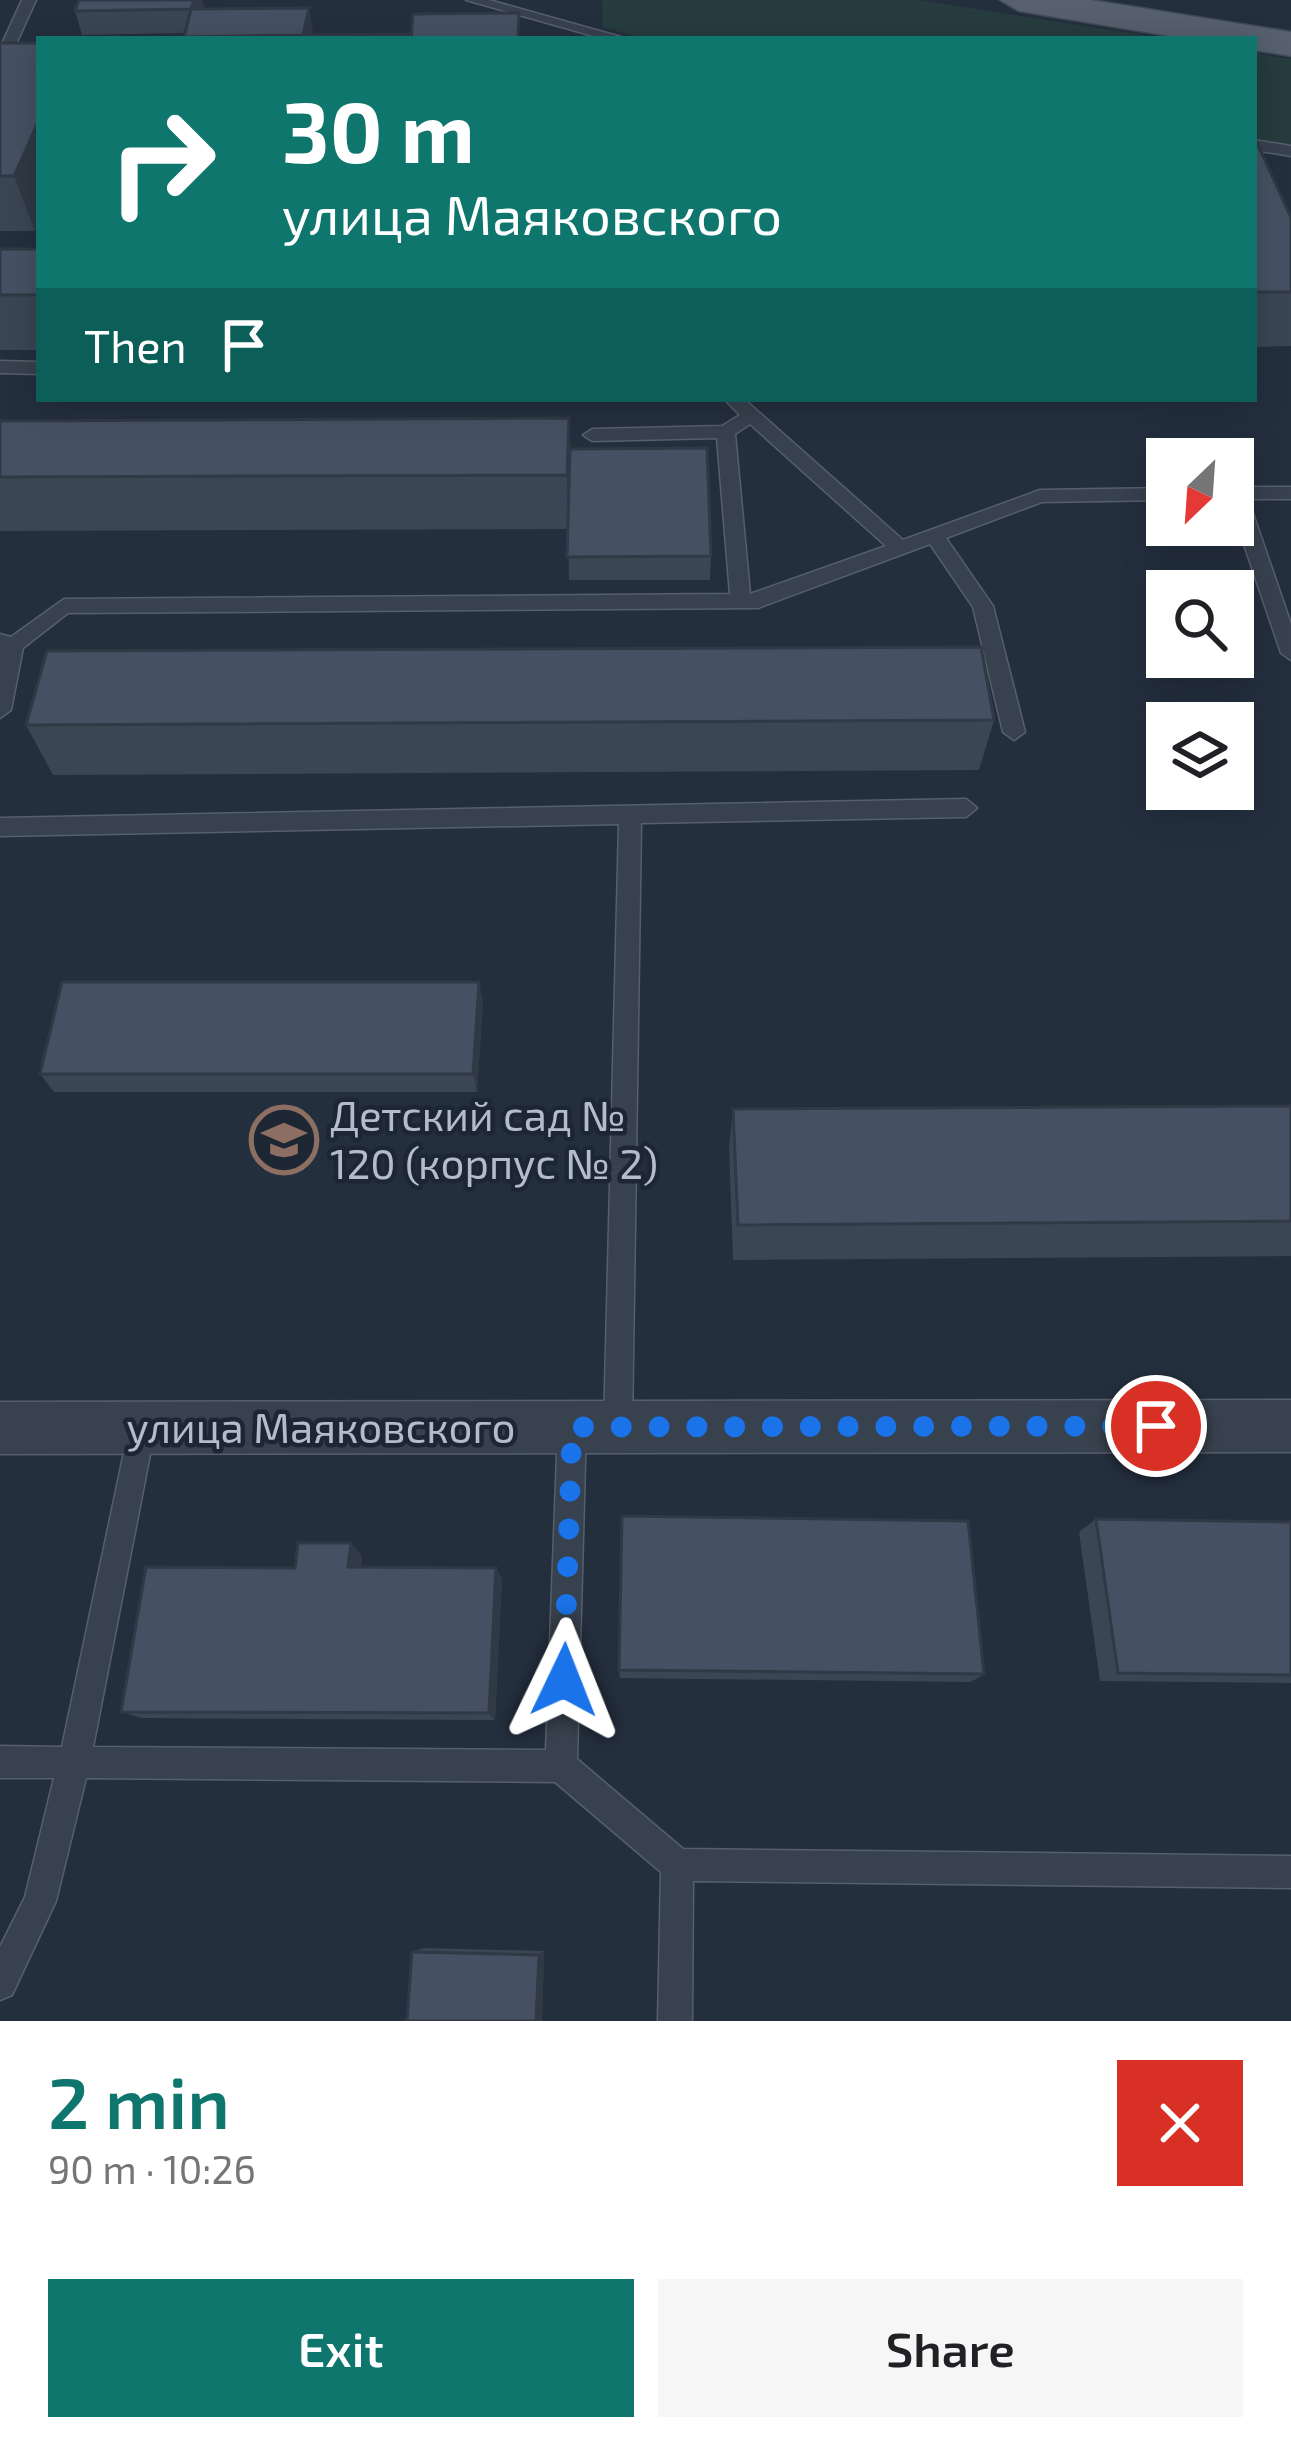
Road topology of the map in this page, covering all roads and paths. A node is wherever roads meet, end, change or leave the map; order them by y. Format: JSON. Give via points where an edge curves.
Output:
{"nodes":[{"id":1,"x":29,"y":0,"type":"edge"},
{"id":2,"x":473,"y":0,"type":"edge"},
{"id":3,"x":1018,"y":0,"type":"edge"},
{"id":4,"x":1159,"y":0,"type":"edge"},
{"id":5,"x":1291,"y":19,"type":"edge"},
{"id":6,"x":564,"y":32,"type":"edge"},
{"id":7,"x":597,"y":36,"type":"edge"},
{"id":8,"x":1241,"y":36,"type":"edge"},
{"id":9,"x":1257,"y":39,"type":"edge"},
{"id":10,"x":1291,"y":44,"type":"edge"},
{"id":11,"x":0,"y":67,"type":"edge"},
{"id":12,"x":20,"y":70,"type":"edge"},
{"id":13,"x":1257,"y":145,"type":"edge"},
{"id":14,"x":1291,"y":151,"type":"edge"},
{"id":15,"x":0,"y":368,"type":"edge"},
{"id":16,"x":36,"y":368,"type":"edge"},
{"id":17,"x":736,"y":402,"type":"edge"},
{"id":18,"x":750,"y":416,"type":"junction"},
{"id":19,"x":726,"y":432,"type":"junction"},
{"id":20,"x":592,"y":435,"type":"dead end"},
{"id":21,"x":1254,"y":493,"type":"edge"},
{"id":22,"x":1291,"y":493,"type":"edge"},
{"id":23,"x":1146,"y":494,"type":"edge"},
{"id":24,"x":934,"y":536,"type":"junction"},
{"id":25,"x":1254,"y":546,"type":"edge"},
{"id":26,"x":900,"y":548,"type":"junction"},
{"id":27,"x":741,"y":602,"type":"junction"},
{"id":28,"x":7,"y":643,"type":"edge"},
{"id":29,"x":1291,"y":652,"type":"edge"},
{"id":30,"x":0,"y":710,"type":"edge"},
{"id":31,"x":1014,"y":732,"type":"dead end"},
{"id":32,"x":966,"y":808,"type":"dead end"},
{"id":33,"x":630,"y":814,"type":"junction"},
{"id":34,"x":0,"y":827,"type":"edge"},
{"id":35,"x":1291,"y":1426,"type":"edge"},
{"id":36,"x":595,"y":1427,"type":"junction"},
{"id":37,"x":0,"y":1428,"type":"edge"},
{"id":38,"x":141,"y":1429,"type":"junction"},
{"id":39,"x":0,"y":1762,"type":"edge"},
{"id":40,"x":74,"y":1763,"type":"junction"},
{"id":41,"x":561,"y":1766,"type":"junction"},
{"id":42,"x":677,"y":1865,"type":"junction"},
{"id":43,"x":1291,"y":1873,"type":"edge"},
{"id":44,"x":0,"y":1983,"type":"edge"},
{"id":45,"x":675,"y":2021,"type":"edge"}],
"edges":[{"from":1,"to":11,"type":"lane"},
{"from":2,"to":6,"type":"lane"},
{"from":3,"to":8,"type":"main road"},
{"from":4,"to":5,"type":"main road"},
{"from":6,"to":7,"type":"lane"},
{"from":9,"to":10,"type":"main road"},
{"from":11,"to":12,"type":"lane"},
{"from":13,"to":14,"type":"lane"},
{"from":15,"to":16,"type":"lane"},
{"from":17,"to":18,"type":"lane"},
{"from":18,"to":19,"type":"lane"},
{"from":18,"to":26,"type":"lane"},
{"from":19,"to":20,"type":"lane"},
{"from":19,"to":27,"type":"lane"},
{"from":21,"to":22,"type":"lane"},
{"from":23,"to":24,"type":"lane","via":[[1040,496]]},
{"from":24,"to":26,"type":"lane"},
{"from":24,"to":31,"type":"lane","via":[[983,606]]},
{"from":25,"to":29,"type":"lane"},
{"from":26,"to":27,"type":"lane"},
{"from":27,"to":28,"type":"lane","via":[[64,606]]},
{"from":28,"to":30,"type":"lane"},
{"from":32,"to":33,"type":"lane"},
{"from":33,"to":34,"type":"lane"},
{"from":33,"to":36,"type":"lane"},
{"from":35,"to":36,"type":"street","name":"улица Маяковского"},
{"from":36,"to":38,"type":"street","name":"улица Маяковского"},
{"from":36,"to":41,"type":"lane"},
{"from":37,"to":38,"type":"street","name":"улица Маяковского"},
{"from":38,"to":40,"type":"lane"},
{"from":39,"to":40,"type":"lane"},
{"from":40,"to":41,"type":"lane"},
{"from":40,"to":44,"type":"lane","via":[[40,1901]]},
{"from":41,"to":42,"type":"lane"},
{"from":42,"to":43,"type":"lane"},
{"from":42,"to":45,"type":"lane"}]}
